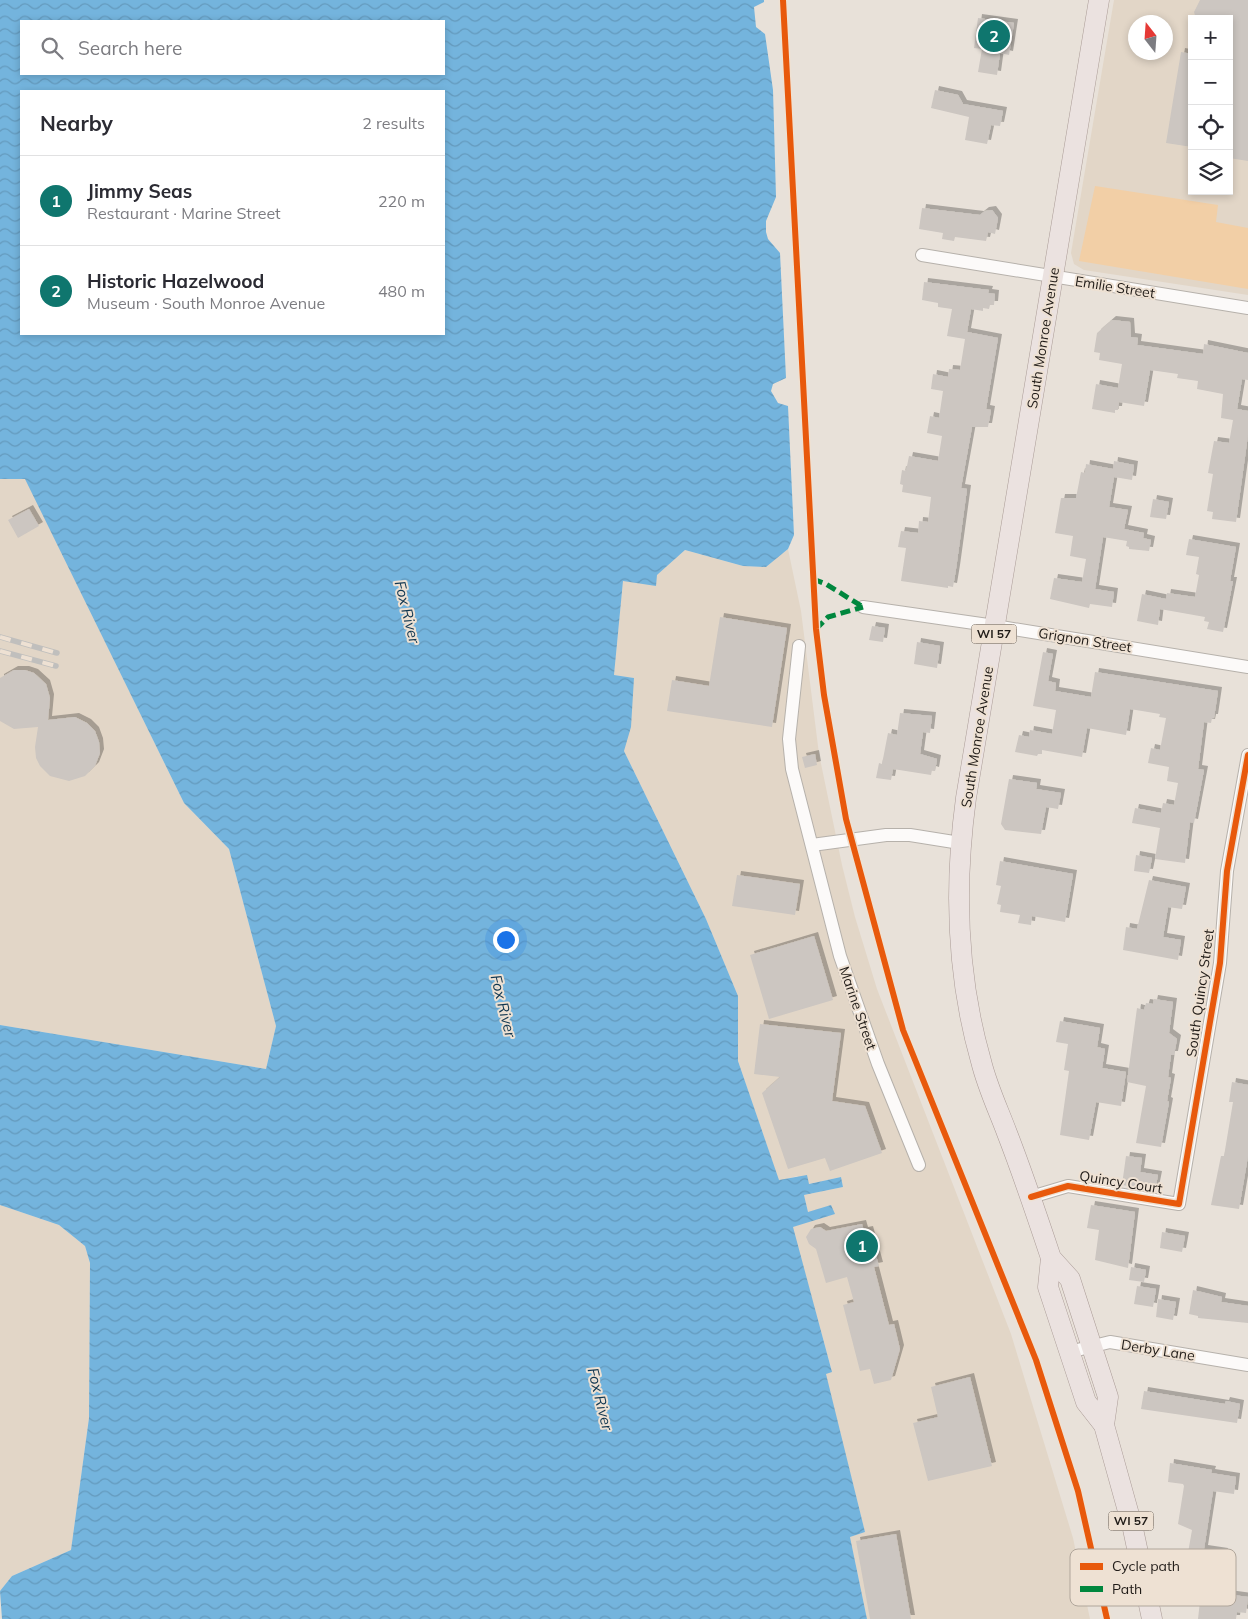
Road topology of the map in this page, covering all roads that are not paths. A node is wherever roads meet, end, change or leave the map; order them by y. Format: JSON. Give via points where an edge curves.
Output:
{"nodes":[{"id":1,"x":1099,"y":0,"type":"edge"},
{"id":2,"x":922,"y":255,"type":"dead end"},
{"id":3,"x":1053,"y":277,"type":"junction"},
{"id":4,"x":1248,"y":308,"type":"edge"},
{"id":5,"x":863,"y":607,"type":"dead end"},
{"id":6,"x":995,"y":626,"type":"junction"},
{"id":7,"x":799,"y":646,"type":"dead end"},
{"id":8,"x":1248,"y":667,"type":"edge"},
{"id":9,"x":1248,"y":755,"type":"edge"},
{"id":10,"x":960,"y":843,"type":"junction"},
{"id":11,"x":812,"y":845,"type":"junction"},
{"id":12,"x":919,"y":1165,"type":"dead end"},
{"id":13,"x":1031,"y":1197,"type":"junction"},
{"id":14,"x":1178,"y":1204,"type":"joint"},
{"id":15,"x":1051,"y":1258,"type":"junction"},
{"id":16,"x":1092,"y":1347,"type":"junction"},
{"id":17,"x":1069,"y":1352,"type":"junction"},
{"id":18,"x":1248,"y":1365,"type":"edge"},
{"id":19,"x":1104,"y":1425,"type":"junction"},
{"id":20,"x":1137,"y":1549,"type":"edge"},
{"id":21,"x":1149,"y":1606,"type":"edge"},
{"id":22,"x":1152,"y":1619,"type":"edge"}],
"edges":[{"from":1,"to":3,"type":"main road","name":"South Monroe Avenue","number":"WI 57"},
{"from":2,"to":3,"type":"street","name":"Emilie Street"},
{"from":3,"to":4,"type":"street","name":"Emilie Street"},
{"from":3,"to":6,"type":"main road","name":"South Monroe Avenue","number":"WI 57"},
{"from":5,"to":6,"type":"street","name":"Grignon Street"},
{"from":6,"to":8,"type":"street","name":"Grignon Street"},
{"from":6,"to":10,"type":"main road","name":"South Monroe Avenue","number":"WI 57"},
{"from":7,"to":11,"type":"street","name":"Marine Street","via":[[789,739],[792,769]]},
{"from":9,"to":14,"type":"street","name":"South Quincy Street","via":[[1227,871],[1220,963]]},
{"from":10,"to":11,"type":"street","via":[[886,834]]},
{"from":10,"to":13,"type":"main road","name":"South Monroe Avenue","number":"WI 57","via":[[958,934],[969,1014],[981,1063]]},
{"from":11,"to":12,"type":"street","name":"Marine Street","via":[[840,956],[878,1064]]},
{"from":13,"to":14,"type":"street","name":"Quincy Court","via":[[1068,1186]]},
{"from":13,"to":15,"type":"main road","name":"South Monroe Avenue","number":"WI 57"},
{"from":15,"to":16,"type":"main road","name":"South Monroe Avenue","number":"WI 57","via":[[1070,1279]]},
{"from":15,"to":17,"type":"main road","name":"South Monroe Avenue","number":"WI 57","via":[[1048,1287]]},
{"from":16,"to":17,"type":"street","name":"Derby Lane"},
{"from":16,"to":18,"type":"street","name":"Derby Lane","via":[[1110,1342]]},
{"from":16,"to":19,"type":"main road","name":"South Monroe Avenue","number":"WI 57","via":[[1108,1396]]},
{"from":17,"to":19,"type":"main road","name":"South Monroe Avenue","number":"WI 57","via":[[1086,1402]]},
{"from":19,"to":20,"type":"main road","name":"South Monroe Avenue","number":"WI 57"},
{"from":21,"to":22,"type":"main road","name":"South Monroe Avenue","number":"WI 57"}]}
